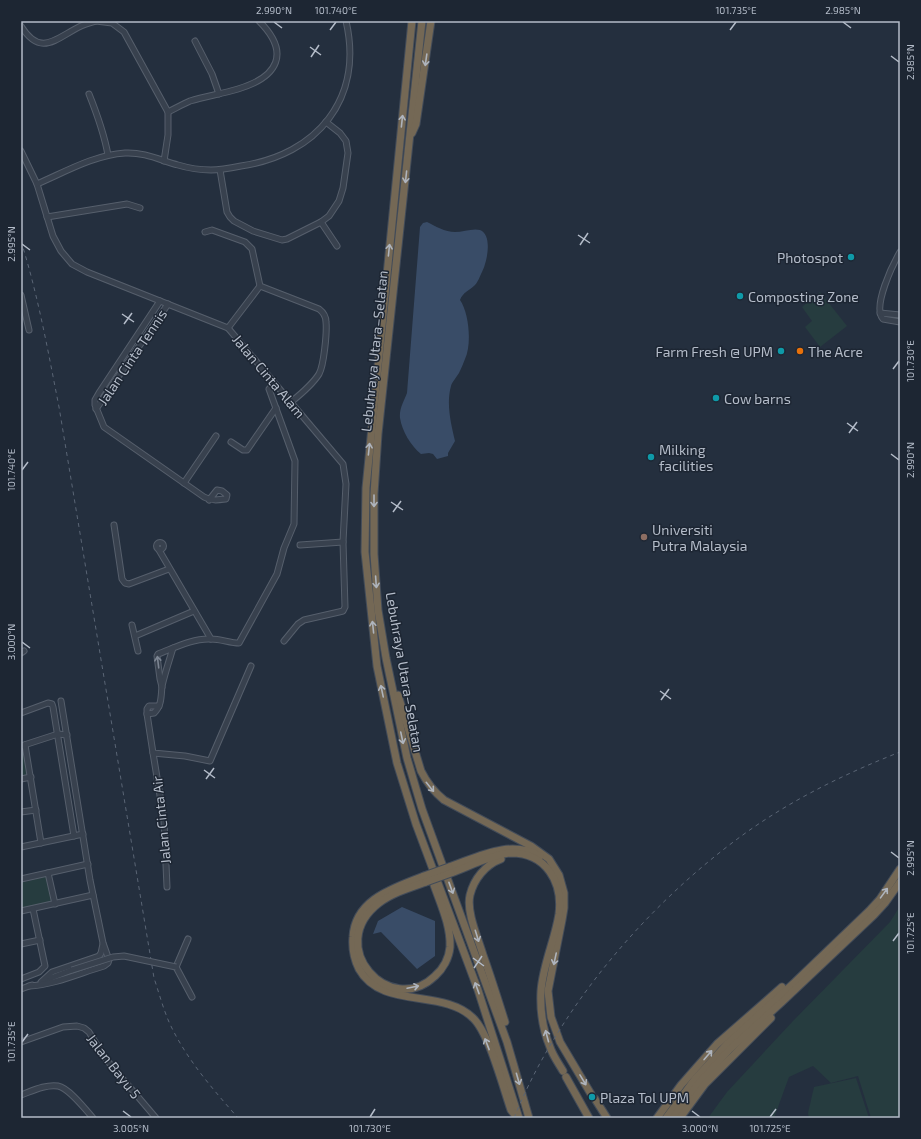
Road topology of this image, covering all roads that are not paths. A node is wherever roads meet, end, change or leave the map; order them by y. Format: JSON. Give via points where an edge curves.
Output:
{"nodes":[{"id":1,"x":96,"y":21,"type":"edge"},
{"id":2,"x":259,"y":21,"type":"edge"},
{"id":3,"x":346,"y":21,"type":"edge"},
{"id":4,"x":412,"y":21,"type":"edge"},
{"id":5,"x":422,"y":21,"type":"edge"},
{"id":6,"x":431,"y":21,"type":"edge"},
{"id":7,"x":21,"y":26,"type":"edge"},
{"id":8,"x":195,"y":41,"type":"dead end"},
{"id":9,"x":89,"y":94,"type":"dead end"},
{"id":10,"x":219,"y":94,"type":"junction"},
{"id":11,"x":168,"y":112,"type":"junction"},
{"id":12,"x":326,"y":122,"type":"junction"},
{"id":13,"x":410,"y":138,"type":"junction"},
{"id":14,"x":21,"y":152,"type":"edge"},
{"id":15,"x":108,"y":155,"type":"junction"},
{"id":16,"x":164,"y":161,"type":"junction"},
{"id":17,"x":220,"y":170,"type":"junction"},
{"id":18,"x":37,"y":184,"type":"junction"},
{"id":19,"x":140,"y":208,"type":"dead end"},
{"id":20,"x":47,"y":217,"type":"junction"},
{"id":21,"x":321,"y":222,"type":"junction"},
{"id":22,"x":205,"y":232,"type":"dead end"},
{"id":23,"x":337,"y":246,"type":"dead end"},
{"id":24,"x":900,"y":252,"type":"edge"},
{"id":25,"x":260,"y":286,"type":"junction"},
{"id":26,"x":21,"y":295,"type":"edge"},
{"id":27,"x":160,"y":301,"type":"junction"},
{"id":28,"x":168,"y":304,"type":"junction"},
{"id":29,"x":880,"y":313,"type":"junction"},
{"id":30,"x":900,"y":315,"type":"edge"},
{"id":31,"x":900,"y":322,"type":"edge"},
{"id":32,"x":228,"y":328,"type":"junction"},
{"id":33,"x":29,"y":330,"type":"dead end"},
{"id":34,"x":274,"y":384,"type":"junction"},
{"id":35,"x":99,"y":393,"type":"junction"},
{"id":36,"x":104,"y":397,"type":"junction"},
{"id":37,"x":291,"y":402,"type":"junction"},
{"id":38,"x":276,"y":408,"type":"junction"},
{"id":39,"x":96,"y":409,"type":"junction"},
{"id":40,"x":216,"y":436,"type":"dead end"},
{"id":41,"x":231,"y":442,"type":"dead end"},
{"id":42,"x":184,"y":483,"type":"junction"},
{"id":43,"x":209,"y":500,"type":"dead end"},
{"id":44,"x":114,"y":525,"type":"dead end"},
{"id":45,"x":343,"y":542,"type":"junction"},
{"id":46,"x":300,"y":545,"type":"dead end"},
{"id":47,"x":159,"y":550,"type":"dead end"},
{"id":48,"x":170,"y":569,"type":"junction"},
{"id":49,"x":194,"y":610,"type":"junction"},
{"id":50,"x":132,"y":625,"type":"dead end"},
{"id":51,"x":135,"y":636,"type":"junction"},
{"id":52,"x":211,"y":639,"type":"junction"},
{"id":53,"x":284,"y":642,"type":"dead end"},
{"id":54,"x":173,"y":648,"type":"junction"},
{"id":55,"x":138,"y":651,"type":"dead end"},
{"id":56,"x":386,"y":658,"type":"junction"},
{"id":57,"x":251,"y":666,"type":"dead end"},
{"id":58,"x":162,"y":687,"type":"junction"},
{"id":59,"x":61,"y":701,"type":"dead end"},
{"id":60,"x":21,"y":713,"type":"edge"},
{"id":61,"x":58,"y":734,"type":"junction"},
{"id":62,"x":67,"y":735,"type":"junction"},
{"id":63,"x":23,"y":745,"type":"edge"},
{"id":64,"x":153,"y":753,"type":"junction"},
{"id":65,"x":31,"y":777,"type":"junction"},
{"id":66,"x":21,"y":779,"type":"edge"},
{"id":67,"x":36,"y":810,"type":"junction"},
{"id":68,"x":21,"y":812,"type":"edge"},
{"id":69,"x":416,"y":824,"type":"junction"},
{"id":70,"x":83,"y":834,"type":"junction"},
{"id":71,"x":74,"y":836,"type":"junction"},
{"id":72,"x":41,"y":843,"type":"junction"},
{"id":73,"x":21,"y":848,"type":"edge"},
{"id":74,"x":518,"y":854,"type":"junction"},
{"id":75,"x":88,"y":864,"type":"junction"},
{"id":76,"x":554,"y":866,"type":"junction"},
{"id":77,"x":900,"y":869,"type":"edge"},
{"id":78,"x":450,"y":870,"type":"junction"},
{"id":79,"x":48,"y":873,"type":"junction"},
{"id":80,"x":21,"y":879,"type":"edge"},
{"id":81,"x":425,"y":879,"type":"junction"},
{"id":82,"x":900,"y":882,"type":"edge"},
{"id":83,"x":167,"y":887,"type":"dead end"},
{"id":84,"x":93,"y":895,"type":"junction"},
{"id":85,"x":55,"y":904,"type":"junction"},
{"id":86,"x":33,"y":909,"type":"junction"},
{"id":87,"x":21,"y":911,"type":"edge"},
{"id":88,"x":188,"y":939,"type":"dead end"},
{"id":89,"x":40,"y":940,"type":"junction"},
{"id":90,"x":103,"y":943,"type":"junction"},
{"id":91,"x":21,"y":944,"type":"edge"},
{"id":92,"x":176,"y":967,"type":"junction"},
{"id":93,"x":807,"y":970,"type":"junction"},
{"id":94,"x":21,"y":979,"type":"edge"},
{"id":95,"x":41,"y":982,"type":"junction"},
{"id":96,"x":29,"y":986,"type":"junction"},
{"id":97,"x":21,"y":989,"type":"edge"},
{"id":98,"x":192,"y":997,"type":"dead end"},
{"id":99,"x":782,"y":1002,"type":"junction"},
{"id":100,"x":21,"y":1042,"type":"edge"},
{"id":101,"x":507,"y":1042,"type":"junction"},
{"id":102,"x":705,"y":1071,"type":"junction"},
{"id":103,"x":21,"y":1095,"type":"edge"},
{"id":104,"x":660,"y":1117,"type":"edge"},
{"id":105,"x":93,"y":1118,"type":"edge"},
{"id":106,"x":156,"y":1118,"type":"edge"},
{"id":107,"x":519,"y":1118,"type":"edge"},
{"id":108,"x":529,"y":1118,"type":"edge"},
{"id":109,"x":589,"y":1118,"type":"edge"},
{"id":110,"x":606,"y":1118,"type":"edge"},
{"id":111,"x":673,"y":1118,"type":"edge"},
{"id":112,"x":680,"y":1118,"type":"edge"}],
"edges":[{"from":1,"to":7,"type":"street","via":[[82,25],[52,42],[40,44],[28,36]]},
{"from":1,"to":11,"type":"street","via":[[112,24],[124,32]]},
{"from":2,"to":10,"type":"street","via":[[275,41],[278,53],[276,64],[268,74],[256,81],[240,89]]},
{"from":3,"to":12,"type":"street","via":[[351,58],[348,77],[343,94]]},
{"from":69,"to":4,"type":"highway","name":"Lebuhraya Utara–Selatan","one_way":true,"via":[[397,763],[377,666],[365,552],[366,488]]},
{"from":5,"to":13,"type":"highway","name":"Lebuhraya Utara–Selatan"},
{"from":6,"to":13,"type":"highway","one_way":true,"via":[[416,124]]},
{"from":8,"to":10,"type":"street"},
{"from":9,"to":15,"type":"street","via":[[99,117]]},
{"from":10,"to":11,"type":"street","via":[[191,101]]},
{"from":11,"to":16,"type":"street"},
{"from":12,"to":17,"type":"street","via":[[311,138],[275,158]]},
{"from":12,"to":21,"type":"street","via":[[340,133],[346,142],[348,153],[339,201],[329,216]]},
{"from":13,"to":56,"type":"highway","name":"Lebuhraya Utara–Selatan","one_way":true,"via":[[382,394],[374,494],[377,597]]},
{"from":14,"to":18,"type":"street","name":"Jalan Cinta Alam"},
{"from":15,"to":16,"type":"street","via":[[145,154]]},
{"from":15,"to":18,"type":"street"},
{"from":16,"to":17,"type":"street","via":[[178,166]]},
{"from":17,"to":21,"type":"street","via":[[227,212],[234,221],[253,231],[282,240]]},
{"from":18,"to":20,"type":"street","name":"Jalan Cinta Alam"},
{"from":19,"to":20,"type":"street","via":[[127,204]]},
{"from":20,"to":27,"type":"street","name":"Jalan Cinta Alam","via":[[53,236],[72,264]]},
{"from":21,"to":23,"type":"street"},
{"from":22,"to":25,"type":"street","via":[[212,230],[249,245]]},
{"from":24,"to":29,"type":"street","via":[[885,286]]},
{"from":25,"to":32,"type":"street"},
{"from":25,"to":37,"type":"street","via":[[319,309],[326,321],[320,372]]},
{"from":26,"to":33,"type":"street"},
{"from":27,"to":28,"type":"street","name":"Jalan Cinta Alam"},
{"from":27,"to":35,"type":"street","name":"Jalan Cinta Tennis"},
{"from":28,"to":32,"type":"street","name":"Jalan Cinta Alam"},
{"from":28,"to":36,"type":"street","name":"Jalan Cinta Tennis"},
{"from":29,"to":30,"type":"street"},
{"from":29,"to":31,"type":"street","via":[[883,319]]},
{"from":32,"to":34,"type":"street","name":"Jalan Cinta Alam"},
{"from":34,"to":37,"type":"street","name":"Jalan Cinta Alam"},
{"from":34,"to":38,"type":"street","via":[[269,388]]},
{"from":35,"to":36,"type":"street"},
{"from":35,"to":39,"type":"street","name":"Jalan Cinta Tennis","via":[[95,400]]},
{"from":36,"to":39,"type":"street","name":"Jalan Cinta Tennis"},
{"from":37,"to":45,"type":"street","name":"Jalan Cinta Alam","via":[[343,464],[346,484]]},
{"from":38,"to":41,"type":"street","via":[[247,450]]},
{"from":38,"to":52,"type":"street","via":[[295,461],[294,524],[277,574],[242,639],[235,643]]},
{"from":39,"to":42,"type":"street","name":"Jalan Cinta Tennis","via":[[104,427]]},
{"from":40,"to":42,"type":"street"},
{"from":42,"to":43,"type":"street","name":"Jalan Cinta Tennis"},
{"from":44,"to":48,"type":"street","via":[[122,579],[125,583],[129,584]]},
{"from":45,"to":46,"type":"street"},
{"from":45,"to":53,"type":"street","name":"Jalan Cinta Alam","via":[[343,611],[304,620]]},
{"from":47,"to":48,"type":"street"},
{"from":48,"to":49,"type":"street"},
{"from":49,"to":51,"type":"street"},
{"from":49,"to":52,"type":"street"},
{"from":50,"to":51,"type":"street"},
{"from":51,"to":55,"type":"street"},
{"from":52,"to":54,"type":"street","via":[[192,641]]},
{"from":54,"to":58,"type":"street"},
{"from":58,"to":54,"type":"street","one_way":true,"via":[[157,655]]},
{"from":56,"to":76,"type":"highway","one_way":true,"via":[[420,771],[433,791],[444,800],[544,854]]},
{"from":56,"to":101,"type":"highway","name":"Lebuhraya Utara–Selatan","one_way":true,"via":[[407,758],[422,809]]},
{"from":57,"to":64,"type":"street","via":[[210,761]]},
{"from":58,"to":64,"type":"street","name":"Jalan Cinta Air","via":[[157,710],[147,714]]},
{"from":59,"to":62,"type":"street"},
{"from":60,"to":61,"type":"street","via":[[48,703],[52,704]]},
{"from":61,"to":62,"type":"street"},
{"from":61,"to":63,"type":"street"},
{"from":61,"to":71,"type":"street"},
{"from":62,"to":70,"type":"street"},
{"from":63,"to":65,"type":"street"},
{"from":64,"to":83,"type":"street","name":"Jalan Cinta Air","via":[[164,820]]},
{"from":65,"to":66,"type":"street"},
{"from":65,"to":67,"type":"street"},
{"from":67,"to":68,"type":"street"},
{"from":67,"to":72,"type":"street"},
{"from":81,"to":69,"type":"highway","one_way":true,"via":[[383,900],[370,911],[360,927],[360,959],[373,977],[388,985],[413,988],[427,982],[444,966],[450,947],[447,923],[416,833]]},
{"from":107,"to":69,"type":"highway","name":"Lebuhraya Utara–Selatan","one_way":true,"via":[[478,990]]},
{"from":70,"to":71,"type":"street"},
{"from":70,"to":75,"type":"street"},
{"from":71,"to":72,"type":"street"},
{"from":72,"to":73,"type":"street"},
{"from":74,"to":78,"type":"highway","via":[[498,856]]},
{"from":74,"to":101,"type":"highway","one_way":true,"via":[[496,861],[485,868],[470,896],[471,915],[508,1030]]},
{"from":109,"to":74,"type":"highway","one_way":true,"via":[[550,1047],[542,1018],[541,990],[559,913],[558,888],[546,867],[532,858]]},
{"from":75,"to":79,"type":"street"},
{"from":75,"to":84,"type":"street"},
{"from":76,"to":78,"type":"highway","via":[[535,853],[518,848],[496,851]]},
{"from":76,"to":110,"type":"highway","one_way":true,"via":[[562,884],[564,903],[548,991],[551,1017],[560,1042]]},
{"from":93,"to":77,"type":"highway","one_way":true,"via":[[869,911]]},
{"from":78,"to":81,"type":"highway","bridge":true},
{"from":79,"to":80,"type":"street"},
{"from":79,"to":85,"type":"street"},
{"from":107,"to":81,"type":"highway","one_way":true,"via":[[511,1110],[482,1030],[472,1017],[448,1004],[398,994],[378,987],[362,974],[356,964],[353,934],[368,904],[389,890]]},
{"from":82,"to":99,"type":"highway","via":[[874,915]]},
{"from":84,"to":85,"type":"street"},
{"from":84,"to":90,"type":"street"},
{"from":85,"to":86,"type":"street"},
{"from":86,"to":87,"type":"street"},
{"from":86,"to":89,"type":"street"},
{"from":88,"to":92,"type":"street"},
{"from":89,"to":91,"type":"street"},
{"from":89,"to":94,"type":"street","via":[[45,966],[40,972]]},
{"from":90,"to":95,"type":"street","via":[[99,956],[52,972]]},
{"from":90,"to":96,"type":"street","via":[[108,955],[108,964],[56,981]]},
{"from":92,"to":95,"type":"street","bridge":true,"via":[[124,956],[113,957]]},
{"from":92,"to":98,"type":"street"},
{"from":93,"to":102,"type":"highway","via":[[727,1044]]},
{"from":104,"to":93,"type":"highway","one_way":true,"via":[[681,1085],[717,1044],[797,975]]},
{"from":95,"to":96,"type":"street"},
{"from":96,"to":97,"type":"street"},
{"from":99,"to":102,"type":"highway"},
{"from":99,"to":112,"type":"highway","via":[[779,1010],[705,1084]]},
{"from":100,"to":106,"type":"street","name":"Jalan Bayu 5","via":[[71,1025],[84,1028],[94,1038],[105,1058]]},
{"from":101,"to":108,"type":"highway","name":"Lebuhraya Utara–Selatan","one_way":true},
{"from":102,"to":104,"type":"highway"},
{"from":102,"to":111,"type":"highway"},
{"from":103,"to":105,"type":"street","via":[[51,1086],[62,1087]]}]}
